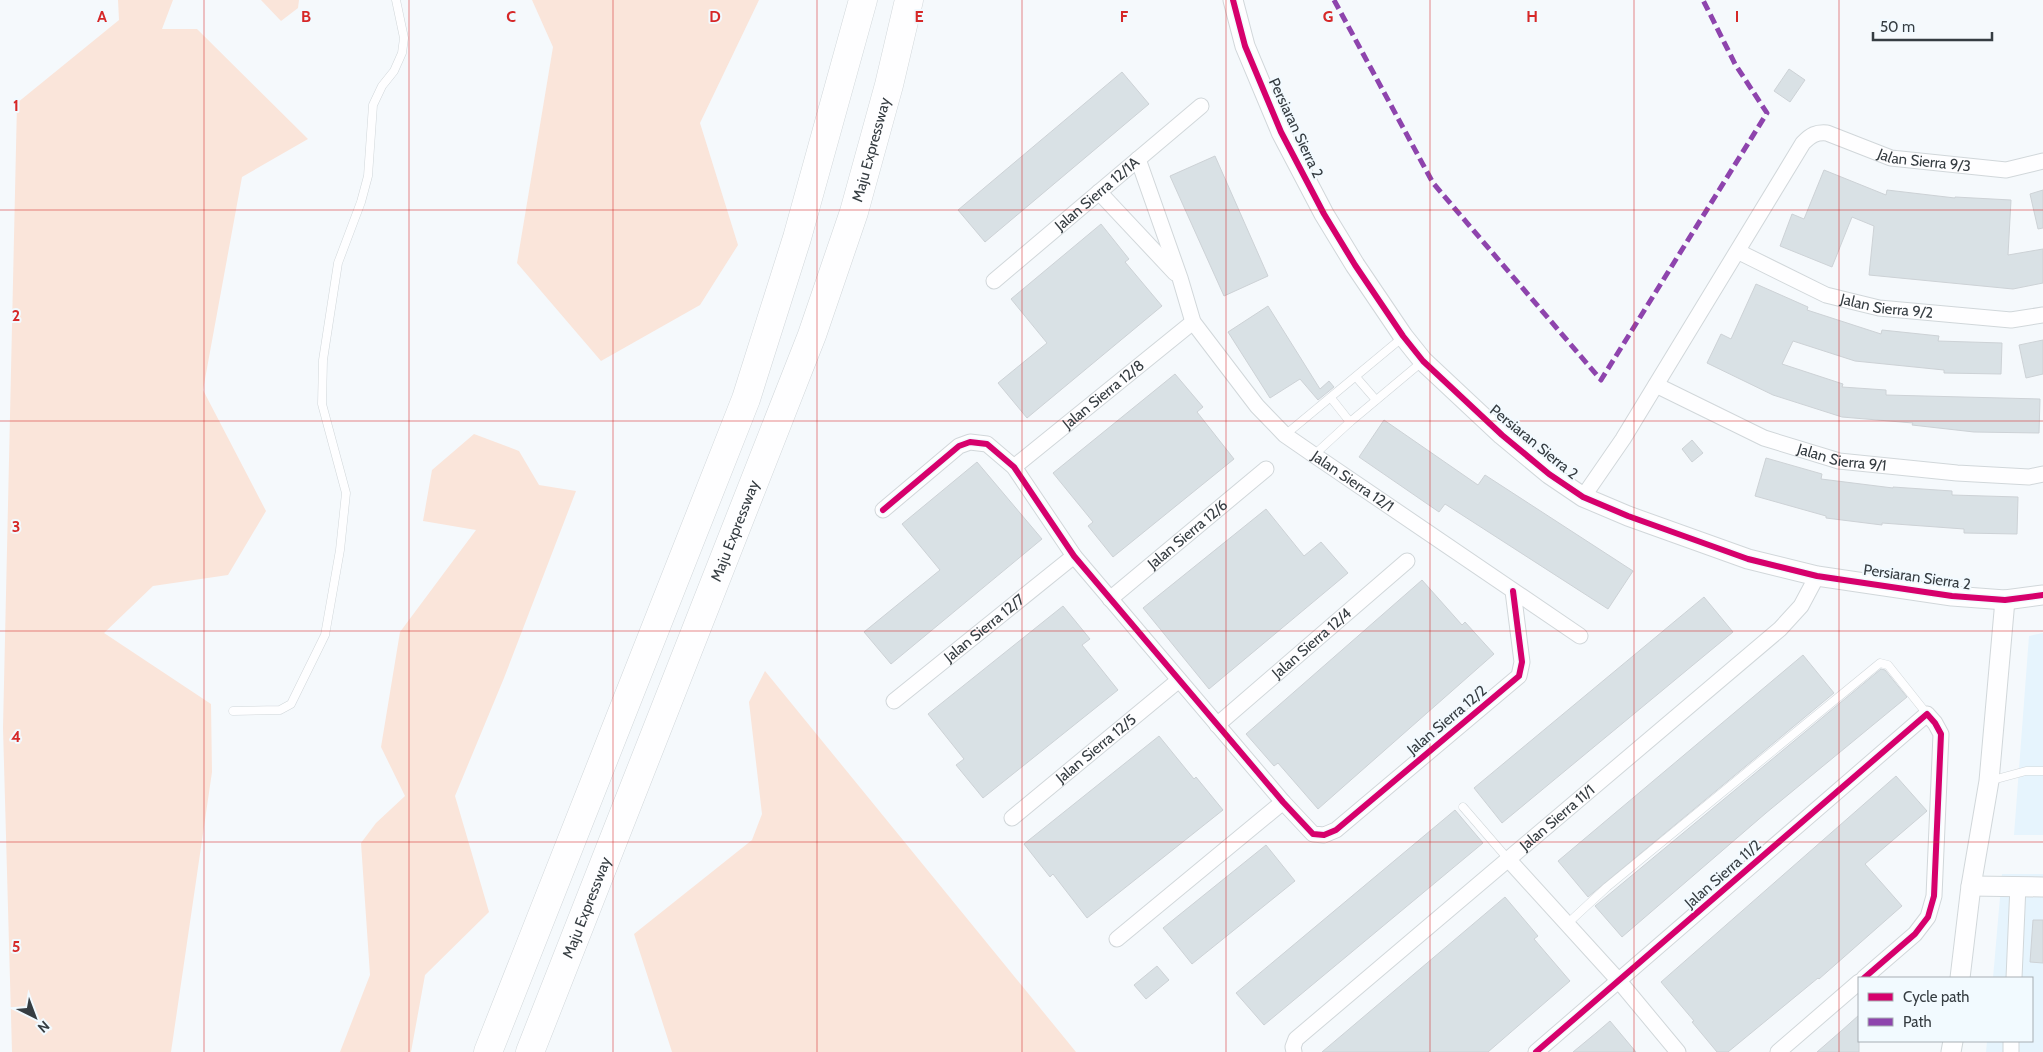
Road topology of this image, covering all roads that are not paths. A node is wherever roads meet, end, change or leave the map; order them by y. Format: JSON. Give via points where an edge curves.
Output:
{"nodes":[{"id":1,"x":396,"y":0,"type":"edge"},
{"id":2,"x":862,"y":0,"type":"edge"},
{"id":3,"x":909,"y":0,"type":"edge"},
{"id":4,"x":1233,"y":0,"type":"edge"},
{"id":5,"x":1201,"y":106,"type":"dead end"},
{"id":6,"x":1138,"y":159,"type":"junction"},
{"id":7,"x":2043,"y":161,"type":"edge"},
{"id":8,"x":1099,"y":192,"type":"junction"},
{"id":9,"x":1739,"y":252,"type":"junction"},
{"id":10,"x":1180,"y":278,"type":"junction"},
{"id":11,"x":994,"y":281,"type":"dead end"},
{"id":12,"x":2043,"y":315,"type":"edge"},
{"id":13,"x":1193,"y":322,"type":"junction"},
{"id":14,"x":1404,"y":336,"type":"junction"},
{"id":15,"x":1423,"y":361,"type":"junction"},
{"id":16,"x":1356,"y":377,"type":"junction"},
{"id":17,"x":1656,"y":385,"type":"junction"},
{"id":18,"x":1330,"y":398,"type":"junction"},
{"id":19,"x":1376,"y":400,"type":"junction"},
{"id":20,"x":1350,"y":422,"type":"junction"},
{"id":21,"x":1285,"y":435,"type":"junction"},
{"id":22,"x":1314,"y":455,"type":"junction"},
{"id":23,"x":1014,"y":467,"type":"junction"},
{"id":24,"x":1266,"y":469,"type":"dead end"},
{"id":25,"x":2043,"y":474,"type":"edge"},
{"id":26,"x":1583,"y":497,"type":"junction"},
{"id":27,"x":884,"y":510,"type":"dead end"},
{"id":28,"x":1074,"y":556,"type":"junction"},
{"id":29,"x":1407,"y":561,"type":"dead end"},
{"id":30,"x":1817,"y":576,"type":"junction"},
{"id":31,"x":1513,"y":591,"type":"junction"},
{"id":32,"x":2043,"y":595,"type":"edge"},
{"id":33,"x":1110,"y":599,"type":"junction"},
{"id":34,"x":2005,"y":600,"type":"junction"},
{"id":35,"x":1580,"y":636,"type":"dead end"},
{"id":36,"x":1179,"y":680,"type":"junction"},
{"id":37,"x":894,"y":701,"type":"dead end"},
{"id":38,"x":233,"y":711,"type":"dead end"},
{"id":39,"x":1927,"y":714,"type":"junction"},
{"id":40,"x":1217,"y":725,"type":"junction"},
{"id":41,"x":2043,"y":772,"type":"edge"},
{"id":42,"x":1989,"y":781,"type":"junction"},
{"id":43,"x":1283,"y":802,"type":"junction"},
{"id":44,"x":1463,"y":807,"type":"dead end"},
{"id":45,"x":1012,"y":818,"type":"dead end"},
{"id":46,"x":1508,"y":859,"type":"junction"},
{"id":47,"x":2018,"y":885,"type":"junction"},
{"id":48,"x":1971,"y":886,"type":"junction"},
{"id":49,"x":2043,"y":887,"type":"edge"},
{"id":50,"x":1567,"y":924,"type":"junction"},
{"id":51,"x":1117,"y":939,"type":"dead end"},
{"id":52,"x":1865,"y":977,"type":"edge"},
{"id":53,"x":1960,"y":977,"type":"edge"},
{"id":54,"x":2014,"y":977,"type":"edge"},
{"id":55,"x":1619,"y":981,"type":"junction"},
{"id":56,"x":1858,"y":983,"type":"edge"},
{"id":57,"x":488,"y":1052,"type":"edge"},
{"id":58,"x":530,"y":1052,"type":"edge"},
{"id":59,"x":1294,"y":1052,"type":"edge"},
{"id":60,"x":1536,"y":1052,"type":"edge"},
{"id":61,"x":1678,"y":1052,"type":"edge"},
{"id":62,"x":1778,"y":1052,"type":"edge"}],
"edges":[{"from":1,"to":38,"type":"lane","via":[[404,38],[402,53],[373,105],[368,176],[338,263],[323,360],[322,404],[346,493],[325,635],[291,704],[280,710]]},
{"from":2,"to":57,"type":"highway","via":[[797,238],[746,399]]},
{"from":3,"to":58,"type":"highway","name":"Maju Expressway","via":[[854,212],[812,335]]},
{"from":4,"to":14,"type":"street","name":"Persiaran Sierra 2","via":[[1245,46],[1281,132],[1324,214]]},
{"from":5,"to":6,"type":"street","name":"Jalan Sierra 12/1A"},
{"from":6,"to":8,"type":"street","name":"Jalan Sierra 12/1A"},
{"from":6,"to":10,"type":"street","name":"Jalan Sierra 12/1"},
{"from":7,"to":9,"type":"street","name":"Jalan Sierra 9/3","via":[[2006,170],[1891,158],[1818,132],[1804,143]]},
{"from":8,"to":10,"type":"street"},
{"from":8,"to":11,"type":"street","name":"Jalan Sierra 12/1A"},
{"from":9,"to":12,"type":"street","name":"Jalan Sierra 9/2","via":[[1826,295],[1879,308],[2011,320]]},
{"from":9,"to":17,"type":"street"},
{"from":10,"to":13,"type":"street","name":"Jalan Sierra 12/1"},
{"from":13,"to":21,"type":"street","name":"Jalan Sierra 12/1","via":[[1257,406]]},
{"from":13,"to":23,"type":"street","name":"Jalan Sierra 12/8"},
{"from":14,"to":15,"type":"street","name":"Persiaran Sierra 2"},
{"from":14,"to":16,"type":"lane"},
{"from":15,"to":19,"type":"lane"},
{"from":15,"to":26,"type":"street","name":"Persiaran Sierra 2","via":[[1502,435]]},
{"from":16,"to":18,"type":"lane"},
{"from":16,"to":19,"type":"lane"},
{"from":17,"to":25,"type":"street","name":"Jalan Sierra 9/1","via":[[1764,438],[1839,461],[1957,473],[2029,477]]},
{"from":17,"to":26,"type":"street"},
{"from":18,"to":20,"type":"lane"},
{"from":18,"to":21,"type":"lane"},
{"from":19,"to":20,"type":"lane"},
{"from":20,"to":22,"type":"lane"},
{"from":21,"to":22,"type":"street","name":"Jalan Sierra 12/1"},
{"from":22,"to":31,"type":"street","name":"Jalan Sierra 12/1"},
{"from":23,"to":27,"type":"street","via":[[987,444],[970,442],[959,446]]},
{"from":23,"to":28,"type":"street"},
{"from":24,"to":33,"type":"street","name":"Jalan Sierra 12/6"},
{"from":26,"to":30,"type":"street","name":"Persiaran Sierra 2","via":[[1748,559]]},
{"from":28,"to":33,"type":"street"},
{"from":28,"to":37,"type":"street","name":"Jalan Sierra 12/7"},
{"from":29,"to":40,"type":"street","name":"Jalan Sierra 12/4"},
{"from":30,"to":34,"type":"street","name":"Persiaran Sierra 2","via":[[1952,596]]},
{"from":30,"to":46,"type":"street","name":"Jalan Sierra 11/1","via":[[1801,606],[1780,629]]},
{"from":31,"to":35,"type":"street","name":"Jalan Sierra 12/1"},
{"from":31,"to":43,"type":"street","name":"Jalan Sierra 12/2","via":[[1522,662],[1519,676],[1336,830],[1324,835],[1313,834]]},
{"from":32,"to":34,"type":"street","name":"Persiaran Sierra 2"},
{"from":33,"to":36,"type":"street"},
{"from":34,"to":42,"type":"street"},
{"from":36,"to":40,"type":"street"},
{"from":36,"to":45,"type":"street","name":"Jalan Sierra 12/5"},
{"from":39,"to":50,"type":"lane","via":[[1888,665],[1880,663],[1607,887]]},
{"from":39,"to":52,"type":"street","via":[[1941,734],[1932,903],[1928,916],[1915,934]]},
{"from":39,"to":55,"type":"street","name":"Jalan Sierra 11/2"},
{"from":40,"to":43,"type":"street"},
{"from":41,"to":42,"type":"lane","via":[[2026,771]]},
{"from":42,"to":48,"type":"street"},
{"from":43,"to":51,"type":"street"},
{"from":44,"to":46,"type":"lane"},
{"from":46,"to":50,"type":"street"},
{"from":46,"to":59,"type":"street","name":"Jalan Sierra 11/1","via":[[1296,1039]]},
{"from":47,"to":48,"type":"street"},
{"from":47,"to":49,"type":"street"},
{"from":47,"to":54,"type":"street"},
{"from":48,"to":53,"type":"street"},
{"from":50,"to":55,"type":"street"},
{"from":55,"to":60,"type":"street","name":"Jalan Sierra 11/2"},
{"from":55,"to":61,"type":"street"},
{"from":56,"to":62,"type":"street"}]}
